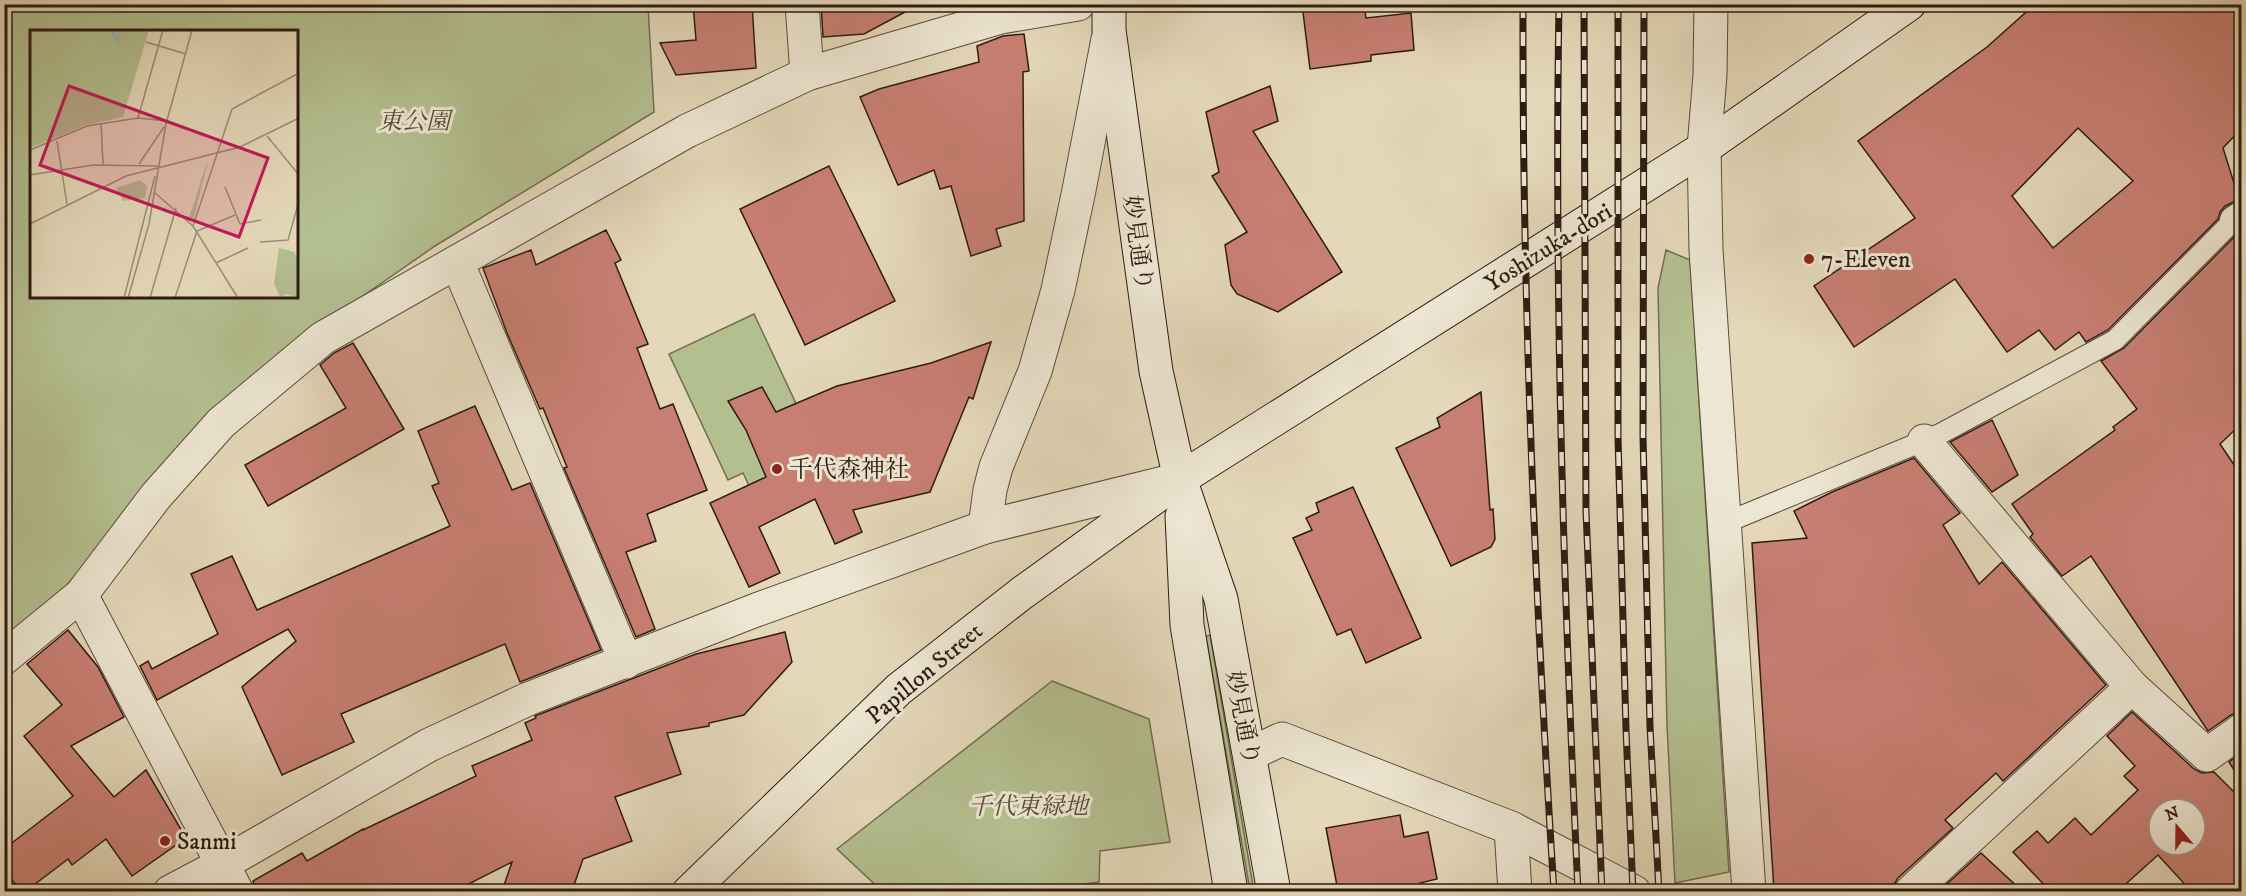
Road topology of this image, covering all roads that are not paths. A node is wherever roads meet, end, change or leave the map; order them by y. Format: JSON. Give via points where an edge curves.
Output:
{"nodes":[{"id":1,"x":802,"y":4,"type":"edge"},
{"id":2,"x":1078,"y":4,"type":"edge"},
{"id":3,"x":1711,"y":4,"type":"edge"},
{"id":4,"x":1909,"y":4,"type":"edge"},
{"id":5,"x":1109,"y":17,"type":"edge"},
{"id":6,"x":807,"y":74,"type":"junction"},
{"id":7,"x":1704,"y":148,"type":"junction"},
{"id":8,"x":2238,"y":218,"type":"edge"},
{"id":9,"x":457,"y":262,"type":"junction"},
{"id":10,"x":1924,"y":441,"type":"junction"},
{"id":11,"x":1180,"y":479,"type":"junction"},
{"id":12,"x":1725,"y":523,"type":"junction"},
{"id":13,"x":985,"y":527,"type":"junction"},
{"id":14,"x":81,"y":595,"type":"junction"},
{"id":15,"x":4,"y":658,"type":"edge"},
{"id":16,"x":626,"y":662,"type":"junction"},
{"id":17,"x":2132,"y":687,"type":"junction"},
{"id":18,"x":2241,"y":730,"type":"edge"},
{"id":19,"x":1250,"y":754,"type":"junction"},
{"id":20,"x":1511,"y":828,"type":"junction"},
{"id":21,"x":229,"y":878,"type":"edge"},
{"id":22,"x":170,"y":891,"type":"edge"},
{"id":23,"x":689,"y":891,"type":"edge"},
{"id":24,"x":1231,"y":891,"type":"edge"},
{"id":25,"x":1274,"y":891,"type":"edge"},
{"id":26,"x":1515,"y":891,"type":"edge"},
{"id":27,"x":1634,"y":891,"type":"edge"},
{"id":28,"x":1749,"y":891,"type":"edge"},
{"id":29,"x":1911,"y":891,"type":"edge"}],
"edges":[{"from":1,"to":6,"type":"street"},
{"from":2,"to":6,"type":"street","via":[[1001,17]]},
{"from":3,"to":7,"type":"street"},
{"from":4,"to":7,"type":"street","name":"Yoshizuka-dori"},
{"from":5,"to":11,"type":"street","name":"妙見通り","via":[[1154,355]]},
{"from":5,"to":13,"type":"street","via":[[1058,290],[1035,371],[996,467]]},
{"from":6,"to":9,"type":"street","via":[[687,131]]},
{"from":7,"to":11,"type":"street","name":"Yoshizuka-dori"},
{"from":7,"to":12,"type":"street","via":[[1706,250]]},
{"from":8,"to":10,"type":"lane","via":[[2115,340]]},
{"from":9,"to":14,"type":"street","via":[[323,338],[222,423],[156,495]]},
{"from":9,"to":16,"type":"street"},
{"from":10,"to":12,"type":"lane"},
{"from":10,"to":17,"type":"street"},
{"from":11,"to":13,"type":"street"},
{"from":11,"to":19,"type":"street","name":"妙見通り","via":[[1221,599]]},
{"from":11,"to":23,"type":"street","name":"Papillon Street","via":[[1022,593],[899,689]]},
{"from":11,"to":24,"type":"street","name":"妙見通り","via":[[1187,625]]},
{"from":12,"to":28,"type":"street"},
{"from":13,"to":16,"type":"street"},
{"from":14,"to":15,"type":"street"},
{"from":14,"to":21,"type":"street"},
{"from":16,"to":21,"type":"street","via":[[528,699],[429,745]]},
{"from":17,"to":18,"type":"street","via":[[2207,755]]},
{"from":17,"to":29,"type":"street"},
{"from":19,"to":20,"type":"street","via":[[1282,738]]},
{"from":19,"to":25,"type":"street","name":"妙見通り"},
{"from":20,"to":26,"type":"street"},
{"from":20,"to":27,"type":"street"},
{"from":21,"to":22,"type":"street"}]}
